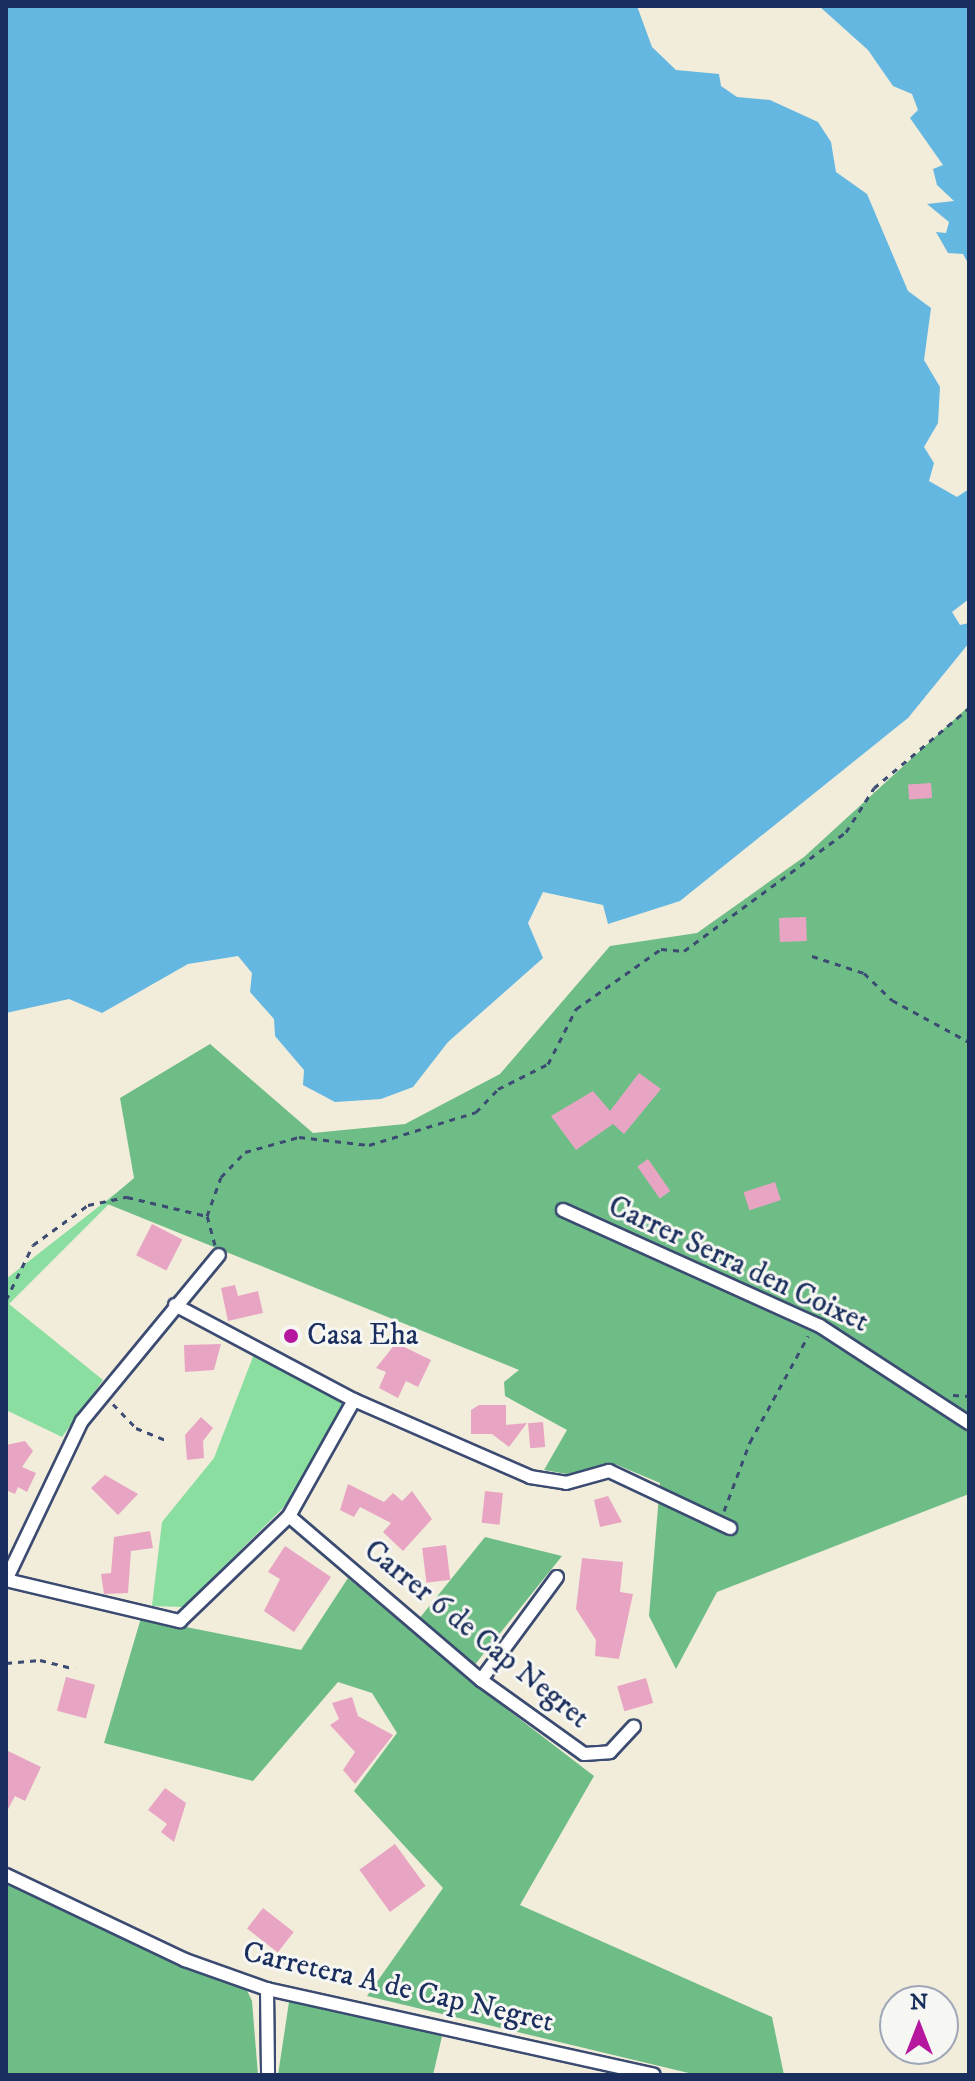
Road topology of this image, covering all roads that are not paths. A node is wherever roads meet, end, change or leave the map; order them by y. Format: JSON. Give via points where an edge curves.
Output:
{"nodes":[{"id":1,"x":563,"y":1210,"type":"dead end"},
{"id":2,"x":219,"y":1255,"type":"road end"},
{"id":3,"x":175,"y":1305,"type":"junction"},
{"id":4,"x":354,"y":1400,"type":"junction"},
{"id":5,"x":969,"y":1423,"type":"edge"},
{"id":6,"x":289,"y":1516,"type":"junction"},
{"id":7,"x":730,"y":1528,"type":"road end"},
{"id":8,"x":557,"y":1577,"type":"dead end"},
{"id":9,"x":6,"y":1580,"type":"edge"},
{"id":10,"x":481,"y":1680,"type":"junction"},
{"id":11,"x":634,"y":1726,"type":"dead end"},
{"id":12,"x":6,"y":1875,"type":"edge"},
{"id":13,"x":267,"y":1989,"type":"junction"},
{"id":14,"x":268,"y":2075,"type":"edge"},
{"id":15,"x":654,"y":2075,"type":"edge"}],
"edges":[{"from":1,"to":5,"type":"street","name":"Carrer Serra den Coixet","via":[[820,1326]]},
{"from":2,"to":3,"type":"street"},
{"from":3,"to":4,"type":"street"},
{"from":3,"to":9,"type":"street","via":[[108,1389],[41,1495]]},
{"from":4,"to":6,"type":"street"},
{"from":4,"to":7,"type":"street","via":[[530,1477],[566,1483],[609,1471]]},
{"from":6,"to":9,"type":"street","via":[[180,1621]]},
{"from":6,"to":10,"type":"street","name":"Carrer 6 de Cap Negret"},
{"from":8,"to":10,"type":"street"},
{"from":10,"to":11,"type":"street","name":"Carrer 6 de Cap Negret","via":[[584,1754],[610,1752]]},
{"from":12,"to":13,"type":"street","name":"Carretera A de Cap Negret","via":[[185,1960]]},
{"from":13,"to":14,"type":"street"},
{"from":13,"to":15,"type":"street","name":"Carretera A de Cap Negret"}]}
